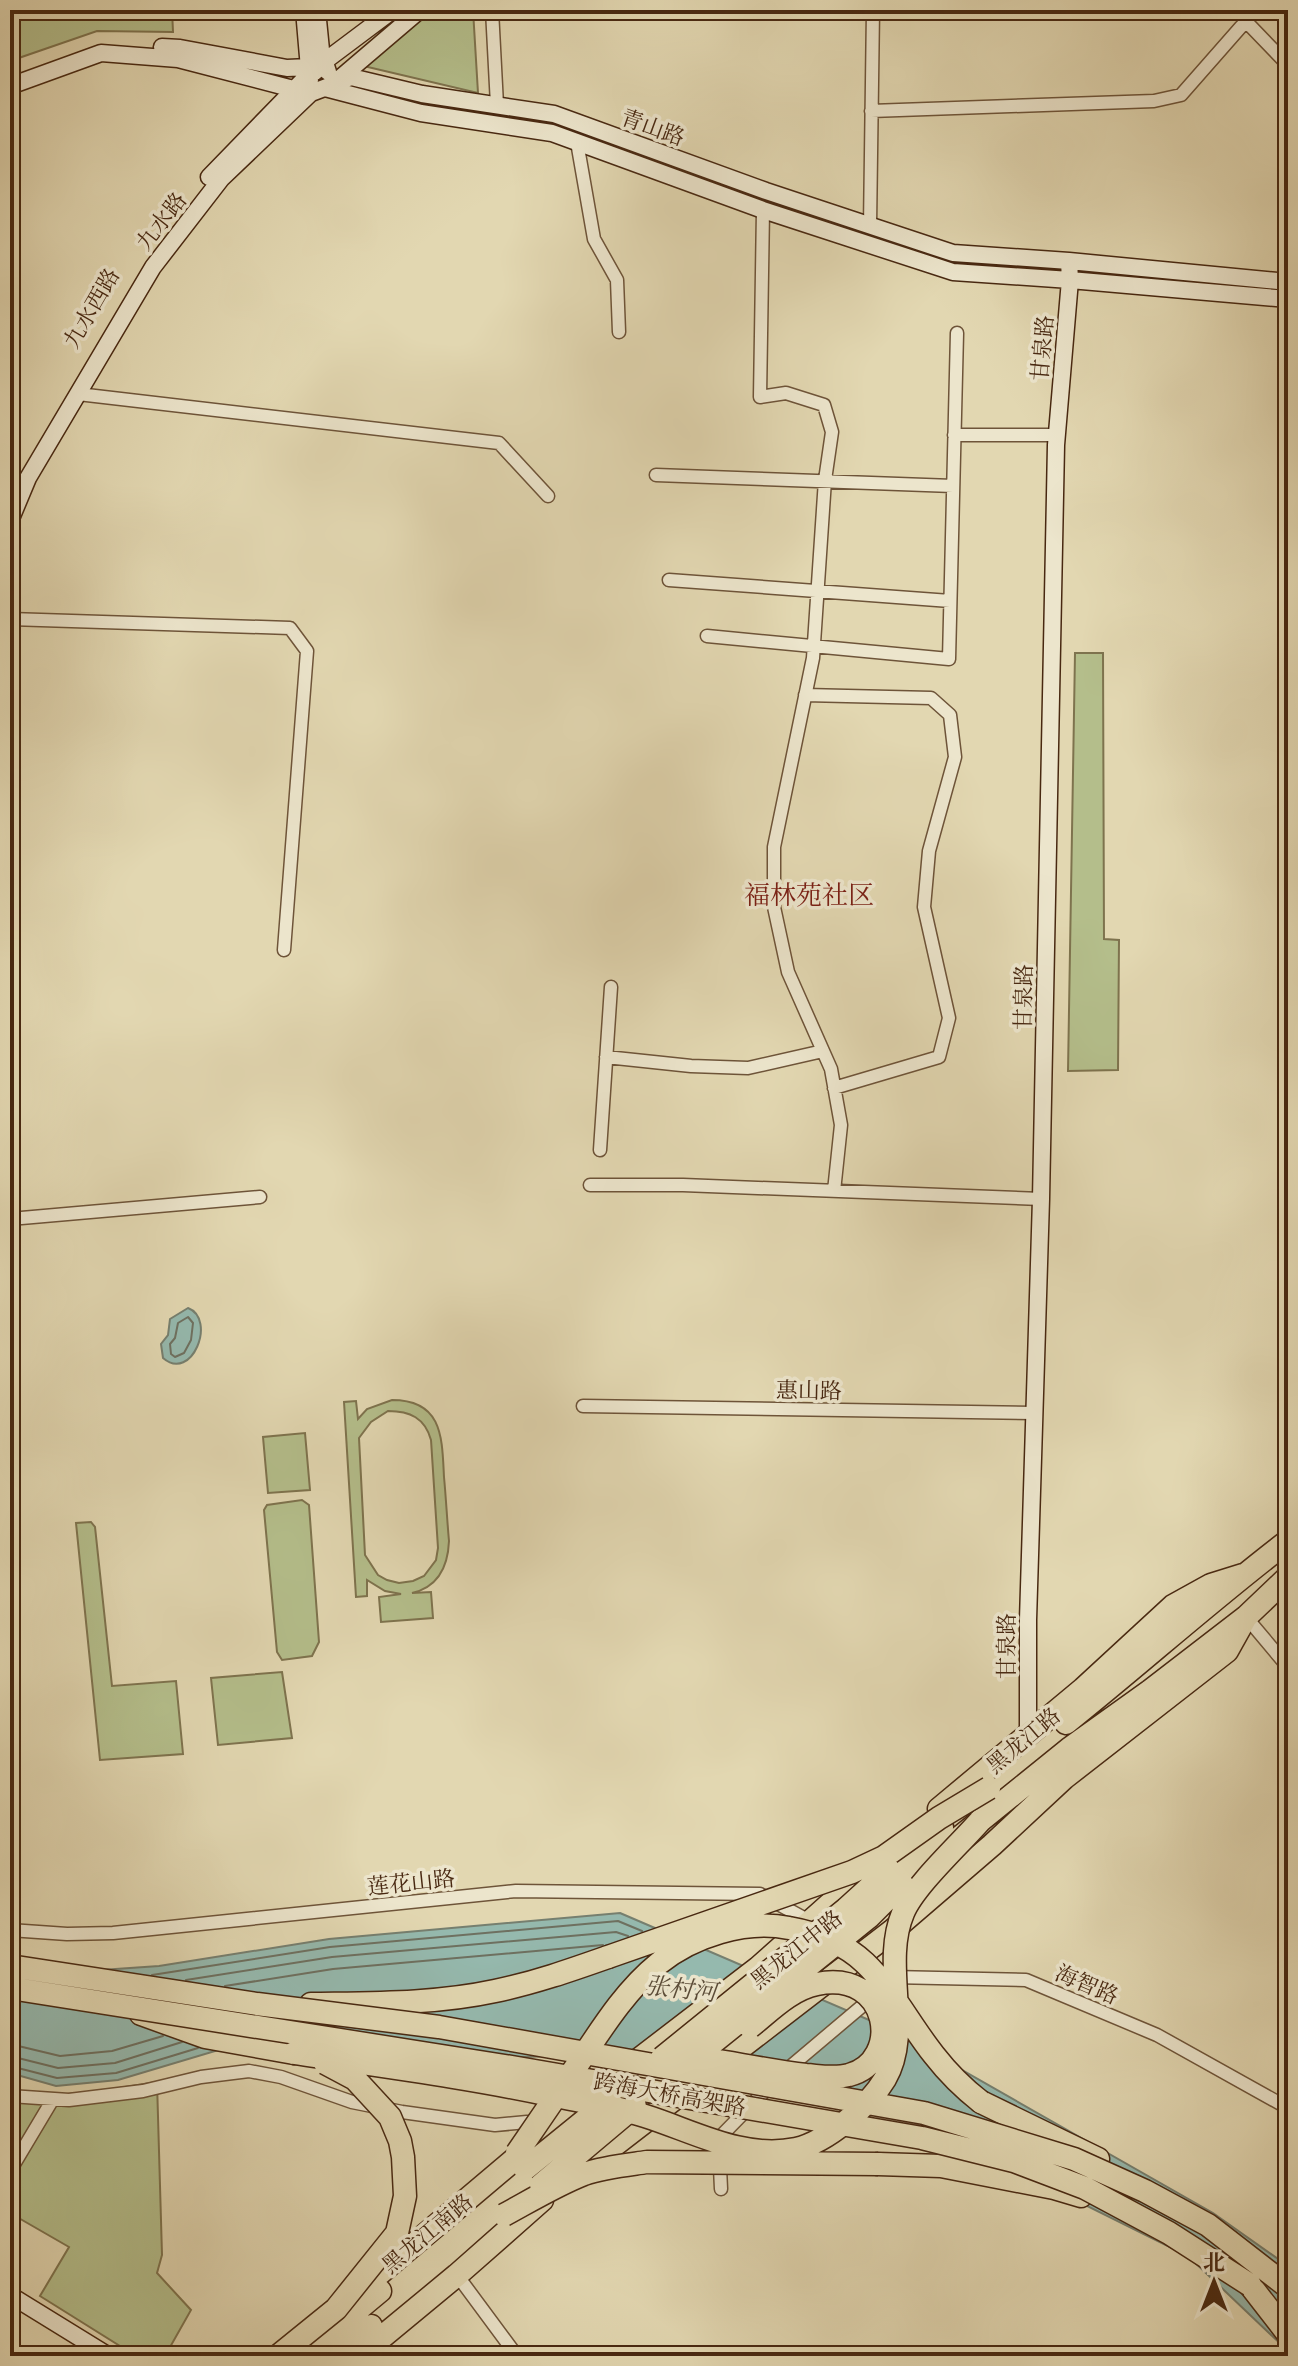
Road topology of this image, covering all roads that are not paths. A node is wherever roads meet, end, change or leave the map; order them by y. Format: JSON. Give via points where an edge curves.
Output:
{"nodes":[{"id":1,"x":304,"y":10,"type":"edge"},
{"id":2,"x":317,"y":10,"type":"edge"},
{"id":3,"x":393,"y":10,"type":"edge"},
{"id":4,"x":420,"y":10,"type":"edge"},
{"id":5,"x":492,"y":10,"type":"edge"},
{"id":6,"x":873,"y":10,"type":"edge"},
{"id":7,"x":1235,"y":10,"type":"edge"},
{"id":8,"x":1246,"y":21,"type":"junction"},
{"id":9,"x":1288,"y":65,"type":"edge"},
{"id":10,"x":315,"y":68,"type":"junction"},
{"id":11,"x":10,"y":75,"type":"edge"},
{"id":12,"x":10,"y":86,"type":"edge"},
{"id":13,"x":316,"y":89,"type":"junction"},
{"id":14,"x":497,"y":105,"type":"junction"},
{"id":15,"x":871,"y":111,"type":"junction"},
{"id":16,"x":577,"y":142,"type":"junction"},
{"id":17,"x":763,"y":210,"type":"junction"},
{"id":18,"x":870,"y":226,"type":"junction"},
{"id":19,"x":1069,"y":261,"type":"junction"},
{"id":20,"x":1070,"y":280,"type":"junction"},
{"id":21,"x":1288,"y":282,"type":"edge"},
{"id":22,"x":1288,"y":299,"type":"edge"},
{"id":23,"x":619,"y":332,"type":"dead end"},
{"id":24,"x":957,"y":333,"type":"dead end"},
{"id":25,"x":78,"y":394,"type":"junction"},
{"id":26,"x":954,"y":435,"type":"junction"},
{"id":27,"x":1057,"y":435,"type":"junction"},
{"id":28,"x":656,"y":475,"type":"dead end"},
{"id":29,"x":825,"y":480,"type":"junction"},
{"id":30,"x":953,"y":486,"type":"junction"},
{"id":31,"x":10,"y":493,"type":"edge"},
{"id":32,"x":548,"y":496,"type":"dead end"},
{"id":33,"x":10,"y":521,"type":"edge"},
{"id":34,"x":669,"y":580,"type":"dead end"},
{"id":35,"x":818,"y":591,"type":"junction"},
{"id":36,"x":950,"y":601,"type":"junction"},
{"id":37,"x":10,"y":619,"type":"edge"},
{"id":38,"x":707,"y":636,"type":"dead end"},
{"id":39,"x":814,"y":646,"type":"junction"},
{"id":40,"x":805,"y":695,"type":"junction"},
{"id":41,"x":284,"y":950,"type":"dead end"},
{"id":42,"x":611,"y":987,"type":"dead end"},
{"id":43,"x":823,"y":1051,"type":"junction"},
{"id":44,"x":606,"y":1057,"type":"junction"},
{"id":45,"x":834,"y":1088,"type":"junction"},
{"id":46,"x":600,"y":1150,"type":"dead end"},
{"id":47,"x":590,"y":1185,"type":"dead end"},
{"id":48,"x":834,"y":1191,"type":"junction"},
{"id":49,"x":260,"y":1197,"type":"dead end"},
{"id":50,"x":1041,"y":1199,"type":"junction"},
{"id":51,"x":10,"y":1219,"type":"edge"},
{"id":52,"x":583,"y":1406,"type":"dead end"},
{"id":53,"x":1034,"y":1413,"type":"junction"},
{"id":54,"x":1288,"y":1541,"type":"edge"},
{"id":55,"x":1243,"y":1575,"type":"junction"},
{"id":56,"x":1288,"y":1577,"type":"edge"},
{"id":57,"x":1246,"y":1617,"type":"junction"},
{"id":58,"x":1288,"y":1667,"type":"edge"},
{"id":59,"x":1028,"y":1736,"type":"junction"},
{"id":60,"x":989,"y":1788,"type":"junction"},
{"id":61,"x":980,"y":1821,"type":"junction"},
{"id":62,"x":811,"y":1921,"type":"junction"},
{"id":63,"x":10,"y":1930,"type":"edge"},
{"id":64,"x":852,"y":1963,"type":"junction"},
{"id":65,"x":10,"y":1966,"type":"edge"},
{"id":66,"x":898,"y":1977,"type":"junction"},
{"id":67,"x":10,"y":1988,"type":"edge"},
{"id":68,"x":257,"y":2004,"type":"junction"},
{"id":69,"x":121,"y":2007,"type":"junction"},
{"id":70,"x":439,"y":2027,"type":"junction"},
{"id":71,"x":294,"y":2053,"type":"junction"},
{"id":72,"x":10,"y":2096,"type":"edge"},
{"id":73,"x":53,"y":2099,"type":"junction"},
{"id":74,"x":642,"y":2100,"type":"junction"},
{"id":75,"x":1288,"y":2108,"type":"edge"},
{"id":76,"x":573,"y":2110,"type":"joint"},
{"id":77,"x":556,"y":2126,"type":"junction"},
{"id":78,"x":10,"y":2171,"type":"edge"},
{"id":79,"x":721,"y":2189,"type":"dead end"},
{"id":80,"x":1145,"y":2191,"type":"junction"},
{"id":81,"x":504,"y":2215,"type":"junction"},
{"id":82,"x":1136,"y":2216,"type":"junction"},
{"id":83,"x":1208,"y":2225,"type":"junction"},
{"id":84,"x":457,"y":2275,"type":"junction"},
{"id":85,"x":1288,"y":2279,"type":"edge"},
{"id":86,"x":1250,"y":2285,"type":"junction"},
{"id":87,"x":1288,"y":2287,"type":"edge"},
{"id":88,"x":10,"y":2295,"type":"edge"},
{"id":89,"x":10,"y":2307,"type":"edge"},
{"id":90,"x":336,"y":2309,"type":"junction"},
{"id":91,"x":1288,"y":2318,"type":"edge"},
{"id":92,"x":1288,"y":2334,"type":"edge"},
{"id":93,"x":88,"y":2356,"type":"edge"},
{"id":94,"x":109,"y":2356,"type":"edge"},
{"id":95,"x":280,"y":2356,"type":"edge"},
{"id":96,"x":302,"y":2356,"type":"edge"},
{"id":97,"x":335,"y":2356,"type":"edge"},
{"id":98,"x":359,"y":2356,"type":"edge"},
{"id":99,"x":517,"y":2356,"type":"edge"}],
"edges":[{"from":1,"to":10,"type":"main road"},
{"from":2,"to":10,"type":"main road","via":[[321,50]]},
{"from":3,"to":10,"type":"main road","name":"九水路"},
{"from":4,"to":13,"type":"main road","name":"九水路"},
{"from":5,"to":14,"type":"street"},
{"from":6,"to":15,"type":"street"},
{"from":7,"to":8,"type":"street"},
{"from":8,"to":9,"type":"street"},
{"from":8,"to":15,"type":"street","via":[[1181,95],[1154,101]]},
{"from":10,"to":11,"type":"main road","via":[[99,42]]},
{"from":10,"to":13,"type":"main road","name":"青山路"},
{"from":10,"to":13,"type":"main road","name":"九水路"},
{"from":12,"to":13,"type":"main road","name":"青山路","via":[[101,53],[178,59]]},
{"from":13,"to":14,"type":"main road","name":"青山路","via":[[351,77]]},
{"from":13,"to":16,"type":"main road","name":"青山路"},
{"from":13,"to":25,"type":"main road","name":"九水路","via":[[221,179],[153,267]]},
{"from":13,"to":31,"type":"main road","name":"九水西路","via":[[213,172],[144,261]]},
{"from":14,"to":18,"type":"main road","name":"青山路","via":[[554,114]]},
{"from":15,"to":18,"type":"street"},
{"from":16,"to":17,"type":"main road","name":"青山路"},
{"from":16,"to":23,"type":"street","via":[[594,239],[617,280]]},
{"from":17,"to":20,"type":"main road","name":"青山路","via":[[953,272]]},
{"from":17,"to":29,"type":"street","via":[[760,397],[786,393],[824,405],[832,432]]},
{"from":18,"to":19,"type":"main road","name":"青山路","via":[[953,253]]},
{"from":19,"to":20,"type":"main road","name":"甘泉路"},
{"from":19,"to":21,"type":"main road","name":"青山路"},
{"from":20,"to":22,"type":"main road","name":"青山路"},
{"from":20,"to":27,"type":"main road","name":"甘泉路"},
{"from":24,"to":26,"type":"street"},
{"from":25,"to":32,"type":"street","via":[[499,443]]},
{"from":25,"to":33,"type":"main road","name":"九水路","via":[[28,478]]},
{"from":26,"to":27,"type":"street"},
{"from":26,"to":30,"type":"street"},
{"from":27,"to":50,"type":"main road","name":"甘泉路"},
{"from":28,"to":29,"type":"street"},
{"from":29,"to":30,"type":"street"},
{"from":29,"to":35,"type":"street"},
{"from":30,"to":36,"type":"street"},
{"from":34,"to":35,"type":"street"},
{"from":35,"to":36,"type":"street"},
{"from":35,"to":39,"type":"street"},
{"from":36,"to":39,"type":"street","via":[[949,659]]},
{"from":37,"to":41,"type":"street","via":[[290,628],[307,651]]},
{"from":38,"to":39,"type":"street"},
{"from":39,"to":40,"type":"street"},
{"from":40,"to":43,"type":"street","via":[[774,847],[774,907],[788,972]]},
{"from":40,"to":45,"type":"street","via":[[931,698],[950,715],[955,757],[929,851],[924,907],[949,1018],[939,1057]]},
{"from":42,"to":44,"type":"street"},
{"from":43,"to":44,"type":"street","via":[[748,1068]]},
{"from":43,"to":45,"type":"street"},
{"from":44,"to":46,"type":"street"},
{"from":45,"to":48,"type":"street","via":[[841,1125]]},
{"from":47,"to":48,"type":"street"},
{"from":48,"to":50,"type":"street"},
{"from":49,"to":51,"type":"street"},
{"from":50,"to":53,"type":"main road","name":"甘泉路"},
{"from":52,"to":53,"type":"street","name":"惠山路"},
{"from":53,"to":59,"type":"main road","name":"甘泉路"},
{"from":54,"to":55,"type":"highway","name":"黑龙江中路"},
{"from":55,"to":59,"type":"highway","name":"黑龙江路","via":[[1173,1606]]},
{"from":55,"to":60,"type":"highway","name":"黑龙江中路"},
{"from":56,"to":57,"type":"highway","name":"黑龙江中路"},
{"from":57,"to":58,"type":"street"},
{"from":57,"to":61,"type":"highway","name":"黑龙江中路"},
{"from":57,"to":64,"type":"highway","name":"黑龙江中路","via":[[1227,1651],[1064,1778]]},
{"from":59,"to":62,"type":"highway","name":"黑龙江路","via":[[908,1833]]},
{"from":60,"to":68,"type":"highway","bridge":true,"via":[[852,1872],[556,1975],[437,2000]]},
{"from":60,"to":96,"type":"highway","name":"黑龙江中路","bridge":true},
{"from":61,"to":71,"type":"highway","bridge":true,"via":[[903,1912],[893,1966],[897,2029],[885,2079],[848,2120],[797,2149],[765,2151],[714,2141],[644,2115],[550,2095]]},
{"from":61,"to":74,"type":"highway","name":"黑龙江中路","bridge":true},
{"from":62,"to":63,"type":"street","name":"莲花山路","via":[[760,1894],[516,1891],[113,1933]]},
{"from":62,"to":64,"type":"street","name":"莲花山路"},
{"from":62,"to":76,"type":"highway","name":"黑龙江中路","bridge":true},
{"from":64,"to":66,"type":"street","name":"海智路"},
{"from":64,"to":84,"type":"highway","name":"黑龙江中路","bridge":true,"via":[[540,2201]]},
{"from":65,"to":68,"type":"highway","name":"跨海大桥高架路","bridge":true},
{"from":66,"to":75,"type":"street","name":"海智路","via":[[1026,1980],[1157,2035]]},
{"from":66,"to":79,"type":"street","bridge":true,"via":[[779,2076],[722,2135]]},
{"from":67,"to":69,"type":"highway","name":"跨海大桥高架路","bridge":true},
{"from":68,"to":70,"type":"highway","name":"跨海大桥高架路","bridge":true},
{"from":69,"to":71,"type":"highway","bridge":true,"via":[[205,2037]]},
{"from":69,"to":82,"type":"highway","name":"跨海大桥高架路","bridge":true,"via":[[922,2138],[1014,2161],[1085,2188]]},
{"from":70,"to":74,"type":"highway","bridge":true,"via":[[557,2038],[695,2057],[711,2060],[726,2062],[787,2073],[833,2078],[858,2072],[873,2059],[882,2031],[878,2006],[850,1985],[816,1984],[792,1994],[750,2027],[714,2051],[702,2059],[690,2068]]},
{"from":70,"to":80,"type":"highway","name":"跨海大桥高架路","bridge":true,"via":[[924,2113],[1074,2159]]},
{"from":71,"to":90,"type":"highway","bridge":true,"via":[[355,2079],[390,2117],[403,2157],[405,2196],[397,2233]]},
{"from":72,"to":73,"type":"street"},
{"from":73,"to":77,"type":"street","via":[[143,2091],[249,2071],[402,2112],[495,2125],[527,2122],[543,2130]]},
{"from":73,"to":78,"type":"street"},
{"from":74,"to":81,"type":"highway","name":"黑龙江中路","bridge":true},
{"from":76,"to":77,"type":"highway","name":"黑龙江南路"},
{"from":77,"to":95,"type":"highway","name":"黑龙江南路"},
{"from":80,"to":83,"type":"highway","name":"跨海大桥高架路","bridge":true},
{"from":80,"to":90,"type":"highway","bridge":true,"via":[[1107,2163],[981,2102],[933,2054],[890,1990],[847,1949],[797,1929],[748,1926],[707,1937],[659,1963],[602,2028],[517,2153],[419,2231]]},
{"from":81,"to":82,"type":"highway","bridge":true,"via":[[585,2174],[647,2162],[941,2166],[1054,2188]]},
{"from":81,"to":97,"type":"highway","name":"黑龙江中路"},
{"from":82,"to":86,"type":"highway","name":"跨海大桥高架路","bridge":true},
{"from":83,"to":85,"type":"highway","bridge":true},
{"from":83,"to":87,"type":"highway","name":"跨海大桥高架路","bridge":true},
{"from":84,"to":98,"type":"highway"},
{"from":84,"to":99,"type":"street"},
{"from":86,"to":91,"type":"highway","name":"跨海大桥高架路"},
{"from":86,"to":92,"type":"highway"},
{"from":88,"to":94,"type":"main road"},
{"from":89,"to":93,"type":"main road"},
{"from":90,"to":95,"type":"highway","bridge":true}]}
